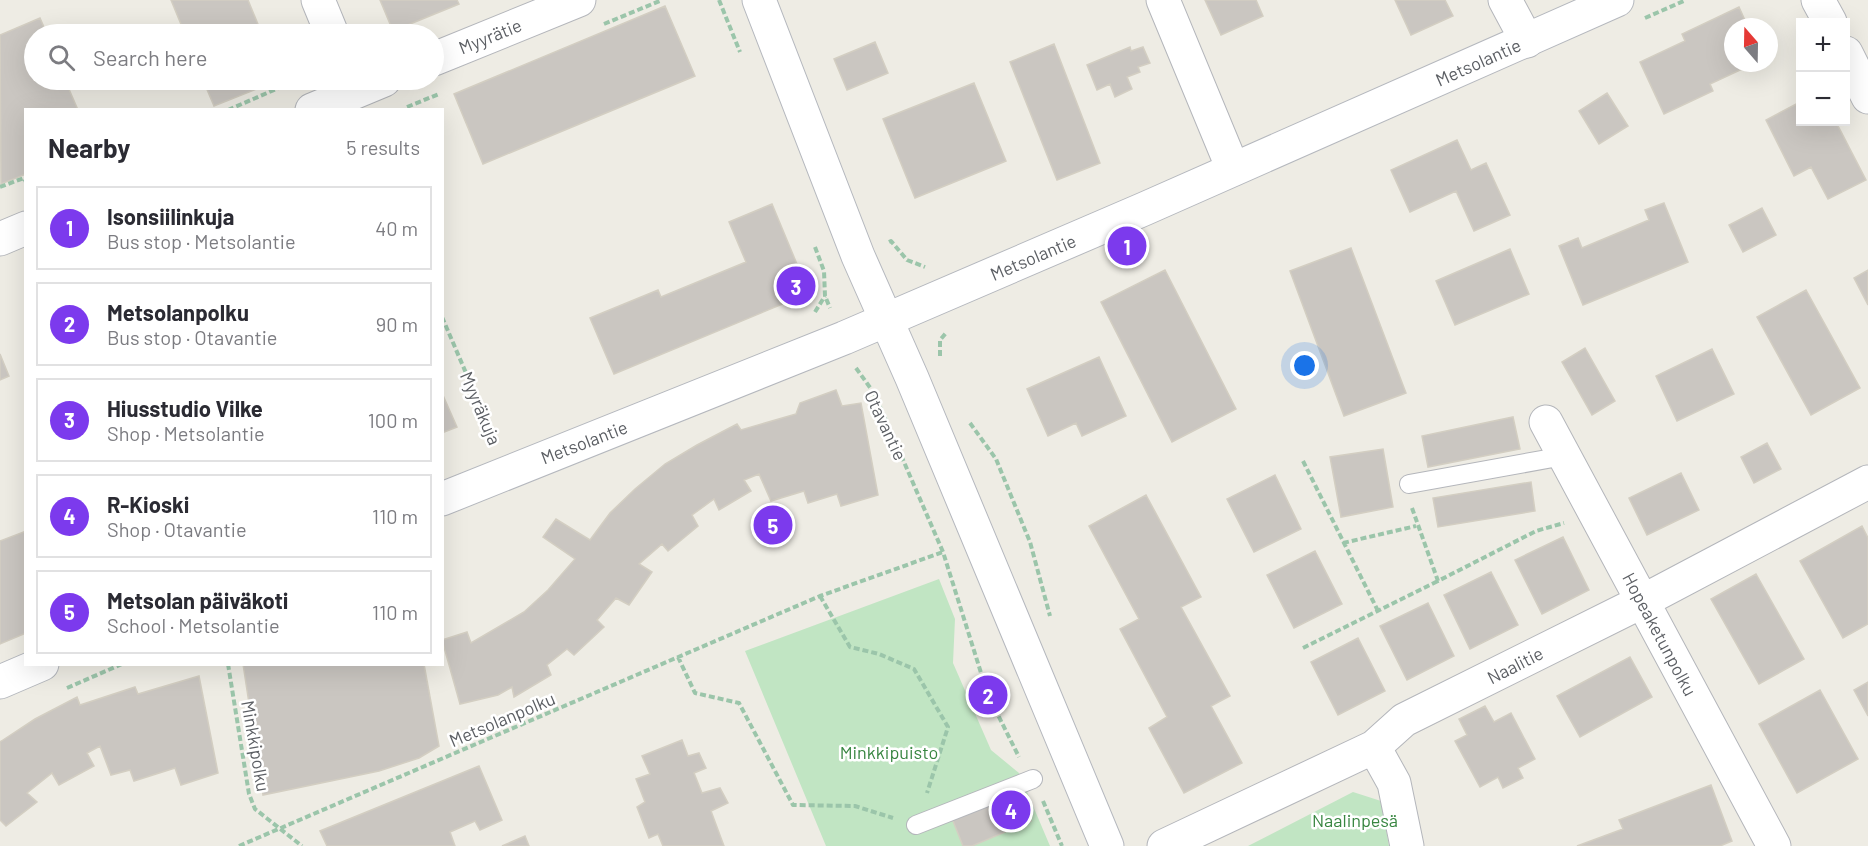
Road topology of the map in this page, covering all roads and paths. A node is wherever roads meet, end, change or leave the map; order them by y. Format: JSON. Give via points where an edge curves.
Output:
{"nodes":[{"id":1,"x":318,"y":0,"type":"edge"},
{"id":2,"x":579,"y":0,"type":"edge"},
{"id":3,"x":719,"y":0,"type":"edge"},
{"id":4,"x":759,"y":0,"type":"edge"},
{"id":5,"x":1163,"y":0,"type":"edge"},
{"id":6,"x":1505,"y":0,"type":"edge"},
{"id":7,"x":1617,"y":0,"type":"edge"},
{"id":8,"x":1818,"y":0,"type":"edge"},
{"id":9,"x":1828,"y":18,"type":"edge"},
{"id":10,"x":328,"y":24,"type":"edge"},
{"id":11,"x":1527,"y":41,"type":"junction"},
{"id":12,"x":740,"y":54,"type":"dead end"},
{"id":13,"x":444,"y":55,"type":"edge"},
{"id":14,"x":1850,"y":63,"type":"edge"},
{"id":15,"x":275,"y":90,"type":"edge"},
{"id":16,"x":350,"y":90,"type":"edge"},
{"id":17,"x":1868,"y":98,"type":"edge"},
{"id":18,"x":233,"y":108,"type":"edge"},
{"id":19,"x":316,"y":108,"type":"edge"},
{"id":20,"x":1233,"y":170,"type":"junction"},
{"id":21,"x":24,"y":178,"type":"edge"},
{"id":22,"x":0,"y":187,"type":"edge"},
{"id":23,"x":24,"y":229,"type":"edge"},
{"id":24,"x":812,"y":238,"type":"dead end"},
{"id":25,"x":0,"y":239,"type":"edge"},
{"id":26,"x":887,"y":319,"type":"junction"},
{"id":27,"x":444,"y":322,"type":"edge"},
{"id":28,"x":844,"y":338,"type":"junction"},
{"id":29,"x":965,"y":415,"type":"dead end"},
{"id":30,"x":1546,"y":422,"type":"dead end"},
{"id":31,"x":1564,"y":456,"type":"junction"},
{"id":32,"x":1303,"y":461,"type":"dead end"},
{"id":33,"x":509,"y":471,"type":"junction"},
{"id":34,"x":1868,"y":482,"type":"edge"},
{"id":35,"x":1409,"y":484,"type":"joint"},
{"id":36,"x":444,"y":498,"type":"edge"},
{"id":37,"x":1597,"y":514,"type":"junction"},
{"id":38,"x":1416,"y":526,"type":"junction"},
{"id":39,"x":1343,"y":543,"type":"junction"},
{"id":40,"x":943,"y":552,"type":"junction"},
{"id":41,"x":1438,"y":581,"type":"junction"},
{"id":42,"x":820,"y":596,"type":"junction"},
{"id":43,"x":1643,"y":601,"type":"junction"},
{"id":44,"x":1378,"y":611,"type":"junction"},
{"id":45,"x":1053,"y":626,"type":"dead end"},
{"id":46,"x":1303,"y":648,"type":"dead end"},
{"id":47,"x":678,"y":657,"type":"junction"},
{"id":48,"x":37,"y":666,"type":"edge"},
{"id":49,"x":228,"y":666,"type":"edge"},
{"id":50,"x":0,"y":682,"type":"edge"},
{"id":51,"x":1374,"y":747,"type":"junction"},
{"id":52,"x":1033,"y":778,"type":"junction"},
{"id":53,"x":916,"y":825,"type":"junction"},
{"id":54,"x":280,"y":829,"type":"junction"},
{"id":55,"x":239,"y":846,"type":"edge"},
{"id":56,"x":302,"y":846,"type":"edge"},
{"id":57,"x":1062,"y":846,"type":"edge"},
{"id":58,"x":1107,"y":846,"type":"edge"},
{"id":59,"x":1164,"y":846,"type":"edge"},
{"id":60,"x":1407,"y":846,"type":"edge"},
{"id":61,"x":1774,"y":846,"type":"edge"}],
"edges":[{"from":1,"to":10,"type":"street"},
{"from":2,"to":13,"type":"street","name":"Myyrätie"},
{"from":3,"to":12,"type":"path"},
{"from":4,"to":26,"type":"street","via":[[858,256]]},
{"from":5,"to":20,"type":"street"},
{"from":6,"to":11,"type":"street"},
{"from":7,"to":11,"type":"street","name":"Metsolantie"},
{"from":8,"to":9,"type":"street"},
{"from":11,"to":20,"type":"street","name":"Metsolantie"},
{"from":14,"to":17,"type":"street"},
{"from":15,"to":18,"type":"path"},
{"from":16,"to":19,"type":"street"},
{"from":20,"to":26,"type":"street","name":"Metsolantie"},
{"from":21,"to":22,"type":"path"},
{"from":23,"to":25,"type":"street"},
{"from":24,"to":28,"type":"path","name":"Otavantie","via":[[824,271],[825,296]]},
{"from":26,"to":28,"type":"street","name":"Metsolantie"},
{"from":26,"to":58,"type":"street"},
{"from":27,"to":33,"type":"path","name":"Myyräkuja"},
{"from":28,"to":33,"type":"street","name":"Metsolantie"},
{"from":28,"to":40,"type":"path","name":"Otavantie","via":[[857,370],[874,393]]},
{"from":29,"to":45,"type":"path","via":[[996,459],[1030,542]]},
{"from":30,"to":31,"type":"street","name":"Hopeaketunpolku"},
{"from":31,"to":35,"type":"lane"},
{"from":31,"to":37,"type":"street","name":"Hopeaketunpolku"},
{"from":32,"to":39,"type":"path"},
{"from":33,"to":36,"type":"street","name":"Metsolantie"},
{"from":34,"to":43,"type":"street","name":"Naalitie"},
{"from":35,"to":38,"type":"path"},
{"from":37,"to":41,"type":"path","via":[[1536,531]]},
{"from":37,"to":43,"type":"street","name":"Hopeaketunpolku"},
{"from":38,"to":39,"type":"path"},
{"from":38,"to":41,"type":"path"},
{"from":39,"to":44,"type":"path"},
{"from":40,"to":42,"type":"path","name":"Metsolanpolku"},
{"from":40,"to":52,"type":"path","name":"Otavantie","via":[[988,696],[1008,740]]},
{"from":41,"to":44,"type":"path"},
{"from":42,"to":47,"type":"path","name":"Metsolanpolku"},
{"from":42,"to":53,"type":"path","via":[[850,647],[914,669],[948,728]]},
{"from":43,"to":51,"type":"street","name":"Naalitie","via":[[1404,720]]},
{"from":43,"to":61,"type":"street","name":"Hopeaketunpolku"},
{"from":44,"to":46,"type":"path"},
{"from":47,"to":53,"type":"path","via":[[695,693],[739,703],[793,805],[855,806]]},
{"from":47,"to":54,"type":"path","name":"Metsolanpolku"},
{"from":48,"to":50,"type":"street"},
{"from":49,"to":54,"type":"path","name":"Minkkipolku","via":[[249,794],[255,809]]},
{"from":51,"to":59,"type":"street","name":"Naalitie"},
{"from":51,"to":60,"type":"street","via":[[1394,783]]},
{"from":52,"to":53,"type":"lane"},
{"from":52,"to":57,"type":"path","name":"Otavantie"},
{"from":54,"to":55,"type":"path","name":"Metsolanpolku"},
{"from":54,"to":56,"type":"path","name":"Minkkipolku"}]}
